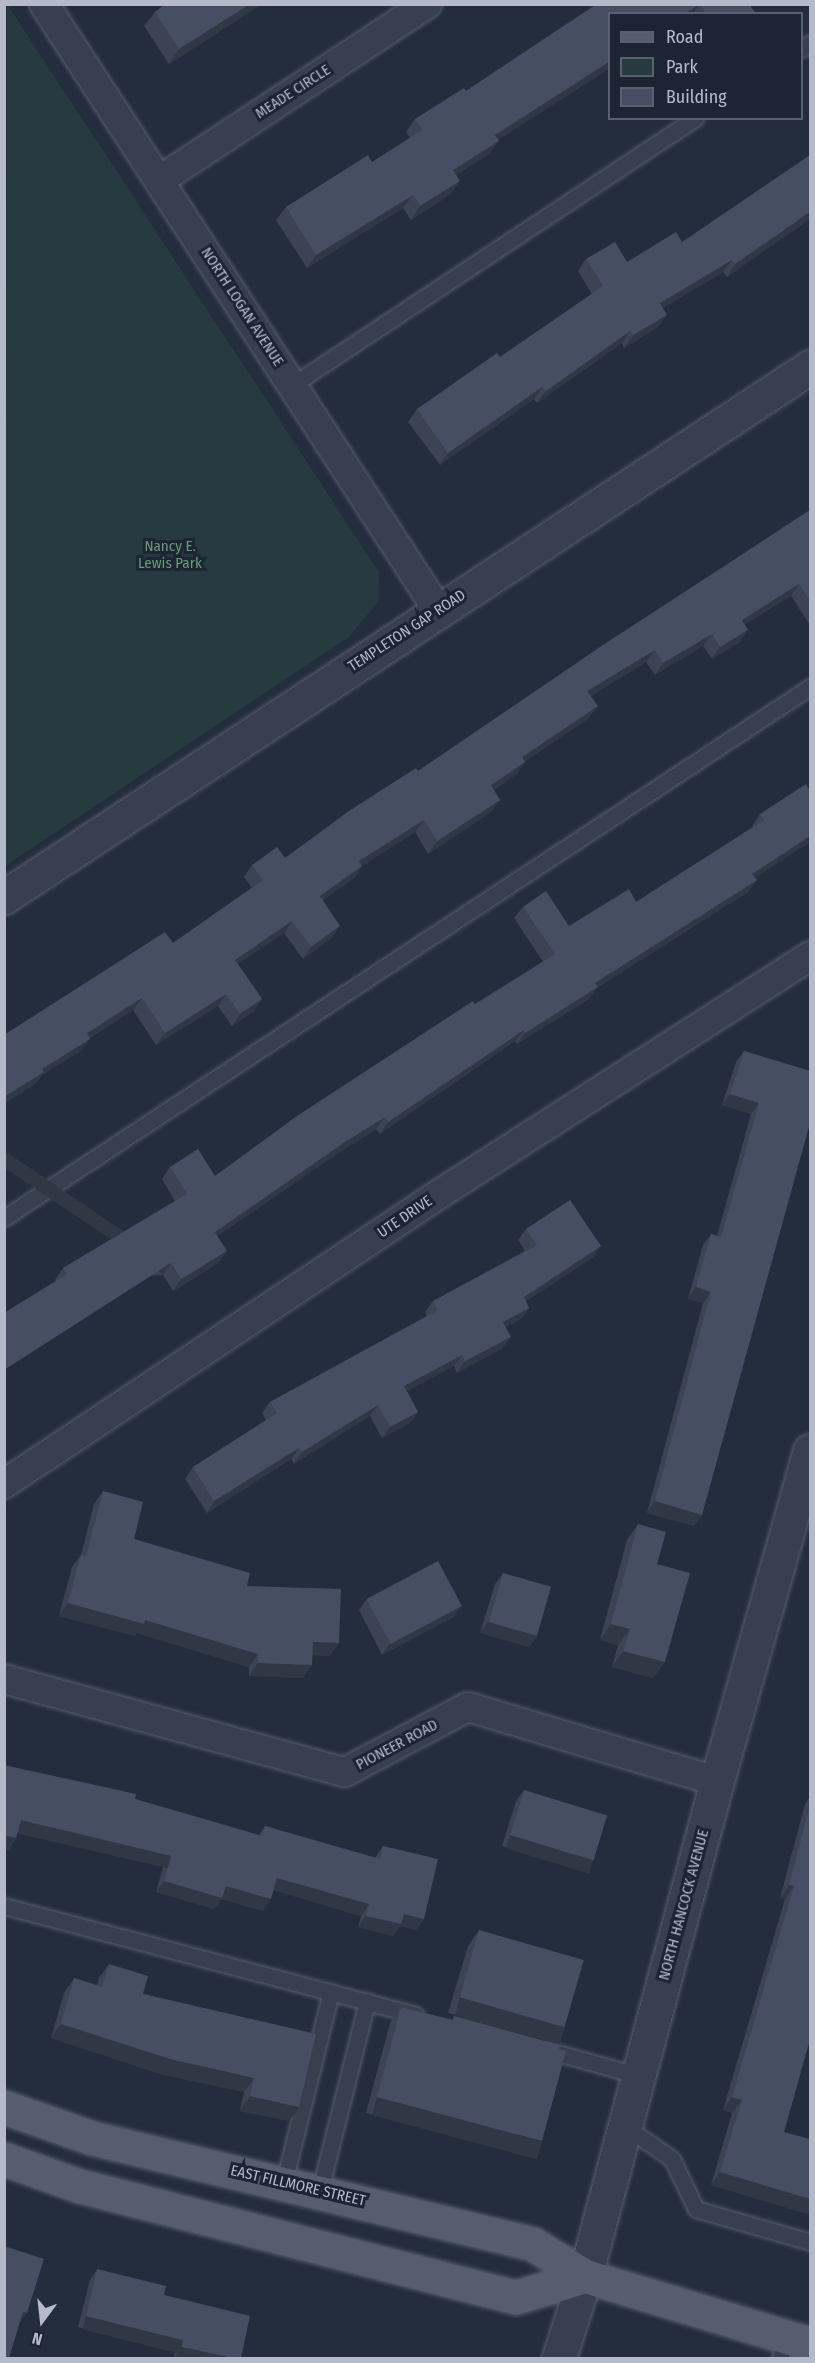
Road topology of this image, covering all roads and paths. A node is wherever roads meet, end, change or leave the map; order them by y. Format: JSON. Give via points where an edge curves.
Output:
{"nodes":[{"id":1,"x":44,"y":4,"type":"edge"},
{"id":2,"x":427,"y":4,"type":"edge"},
{"id":3,"x":693,"y":120,"type":"edge"},
{"id":4,"x":160,"y":180,"type":"junction"},
{"id":5,"x":810,"y":367,"type":"edge"},
{"id":6,"x":292,"y":385,"type":"junction"},
{"id":7,"x":438,"y":610,"type":"junction"},
{"id":8,"x":810,"y":687,"type":"edge"},
{"id":9,"x":4,"y":897,"type":"edge"},
{"id":10,"x":810,"y":956,"type":"edge"},
{"id":11,"x":4,"y":1218,"type":"edge"},
{"id":12,"x":810,"y":1451,"type":"edge"},
{"id":13,"x":4,"y":1484,"type":"edge"},
{"id":14,"x":4,"y":1679,"type":"edge"},
{"id":15,"x":717,"y":1781,"type":"junction"},
{"id":16,"x":4,"y":1906,"type":"edge"},
{"id":17,"x":331,"y":1992,"type":"junction"},
{"id":18,"x":367,"y":2001,"type":"junction"},
{"id":19,"x":435,"y":2020,"type":"edge"},
{"id":20,"x":525,"y":2045,"type":"edge"},
{"id":21,"x":640,"y":2076,"type":"junction"},
{"id":22,"x":4,"y":2108,"type":"edge"},
{"id":23,"x":626,"y":2127,"type":"junction"},
{"id":24,"x":4,"y":2159,"type":"edge"},
{"id":25,"x":284,"y":2182,"type":"junction"},
{"id":26,"x":320,"y":2190,"type":"junction"},
{"id":27,"x":810,"y":2242,"type":"edge"},
{"id":28,"x":585,"y":2276,"type":"junction"},
{"id":29,"x":792,"y":2346,"type":"edge"},
{"id":30,"x":559,"y":2358,"type":"edge"}],
"edges":[{"from":1,"to":4,"type":"street","name":"NORTH LOGAN AVENUE"},
{"from":2,"to":4,"type":"street","name":"MEADE CIRCLE"},
{"from":3,"to":6,"type":"lane"},
{"from":4,"to":6,"type":"street","name":"NORTH LOGAN AVENUE"},
{"from":5,"to":7,"type":"street","name":"TEMPLETON GAP ROAD"},
{"from":6,"to":7,"type":"street","name":"NORTH LOGAN AVENUE"},
{"from":7,"to":9,"type":"street","name":"TEMPLETON GAP ROAD"},
{"from":8,"to":11,"type":"lane"},
{"from":10,"to":13,"type":"street","name":"UTE DRIVE","via":[[441,1193]]},
{"from":12,"to":15,"type":"street","name":"NORTH HANCOCK AVENUE"},
{"from":14,"to":15,"type":"street","name":"PIONEER ROAD","via":[[345,1772],[468,1707]]},
{"from":15,"to":21,"type":"street","name":"NORTH HANCOCK AVENUE"},
{"from":16,"to":17,"type":"lane"},
{"from":17,"to":18,"type":"lane"},
{"from":17,"to":25,"type":"lane"},
{"from":18,"to":19,"type":"lane"},
{"from":18,"to":26,"type":"lane"},
{"from":20,"to":21,"type":"lane"},
{"from":21,"to":23,"type":"street","name":"NORTH HANCOCK AVENUE"},
{"from":22,"to":25,"type":"main road","name":"EAST FILLMORE STREET","via":[[92,2138]]},
{"from":23,"to":27,"type":"lane","via":[[672,2159],[696,2209]]},
{"from":23,"to":28,"type":"street","name":"NORTH HANCOCK AVENUE"},
{"from":24,"to":28,"type":"main road","via":[[80,2186],[516,2297]]},
{"from":25,"to":26,"type":"main road","name":"EAST FILLMORE STREET"},
{"from":26,"to":28,"type":"main road","name":"EAST FILLMORE STREET","via":[[533,2244]]},
{"from":28,"to":29,"type":"main road","name":"EAST FILLMORE STREET"},
{"from":28,"to":30,"type":"street","name":"NORTH HANCOCK AVENUE"}]}
